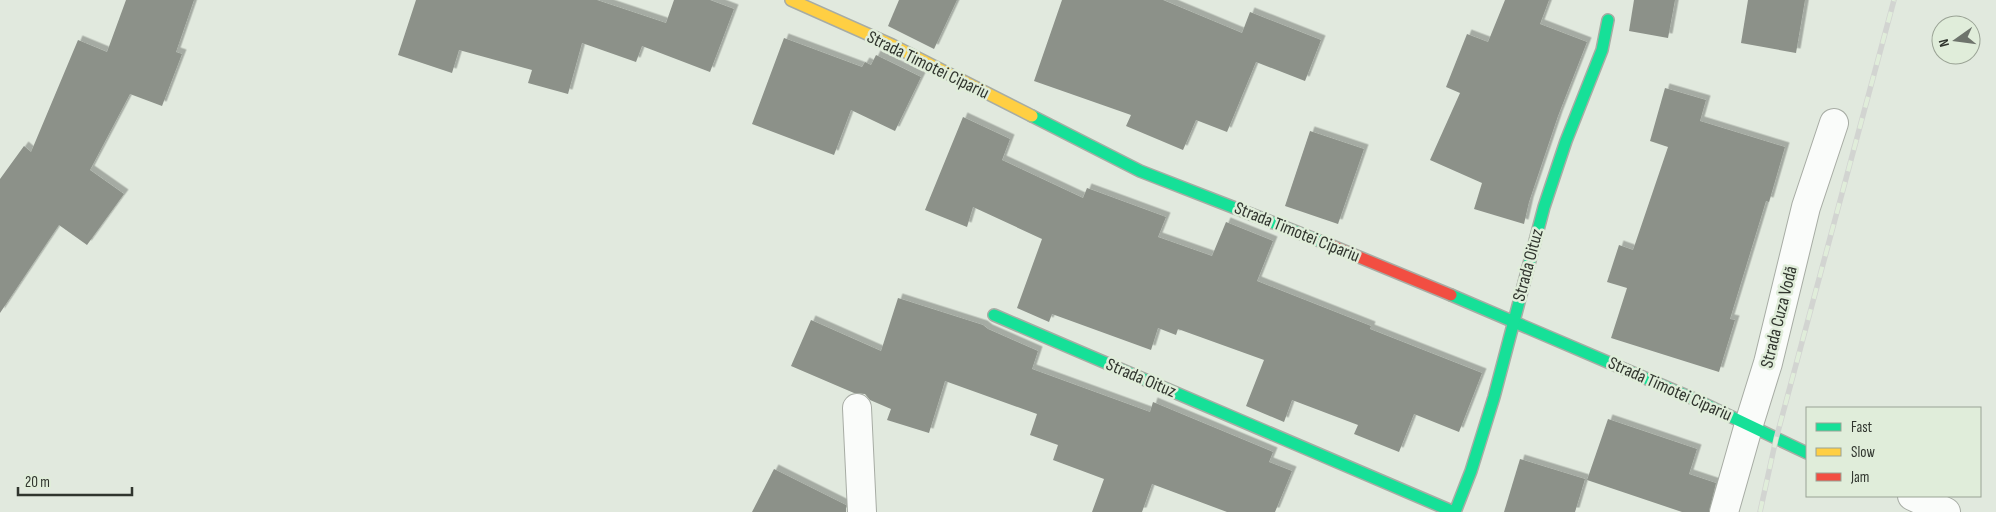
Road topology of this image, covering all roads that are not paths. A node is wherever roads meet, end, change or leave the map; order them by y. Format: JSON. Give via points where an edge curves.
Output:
{"nodes":[{"id":1,"x":791,"y":0,"type":"edge"},
{"id":2,"x":1608,"y":20,"type":"dead end"},
{"id":3,"x":1834,"y":123,"type":"dead end"},
{"id":4,"x":994,"y":315,"type":"dead end"},
{"id":5,"x":1513,"y":320,"type":"junction"},
{"id":6,"x":857,"y":408,"type":"dead end"},
{"id":7,"x":1749,"y":424,"type":"junction"},
{"id":8,"x":1806,"y":452,"type":"edge"},
{"id":9,"x":1914,"y":497,"type":"edge"},
{"id":10,"x":862,"y":512,"type":"edge"},
{"id":11,"x":1454,"y":512,"type":"edge"},
{"id":12,"x":1724,"y":512,"type":"edge"},
{"id":13,"x":1946,"y":512,"type":"edge"}],
"edges":[{"from":1,"to":5,"type":"street","name":"Strada Timotei Cipariu","via":[[892,45],[1140,171]]},
{"from":2,"to":5,"type":"street","name":"Strada Oituz","via":[[1602,50],[1566,140],[1544,207]]},
{"from":3,"to":7,"type":"street","name":"Strada Cuza Vodă","via":[[1806,207],[1768,363]]},
{"from":4,"to":11,"type":"street","name":"Strada Oituz"},
{"from":5,"to":7,"type":"street","name":"Strada Timotei Cipariu"},
{"from":5,"to":11,"type":"street","name":"Strada Oituz","via":[[1494,397],[1471,471]]},
{"from":6,"to":10,"type":"street"},
{"from":7,"to":8,"type":"street","name":"Strada Timotei Cipariu"},
{"from":7,"to":12,"type":"street","name":"Strada Cuza Vodă"},
{"from":9,"to":13,"type":"street"}]}
